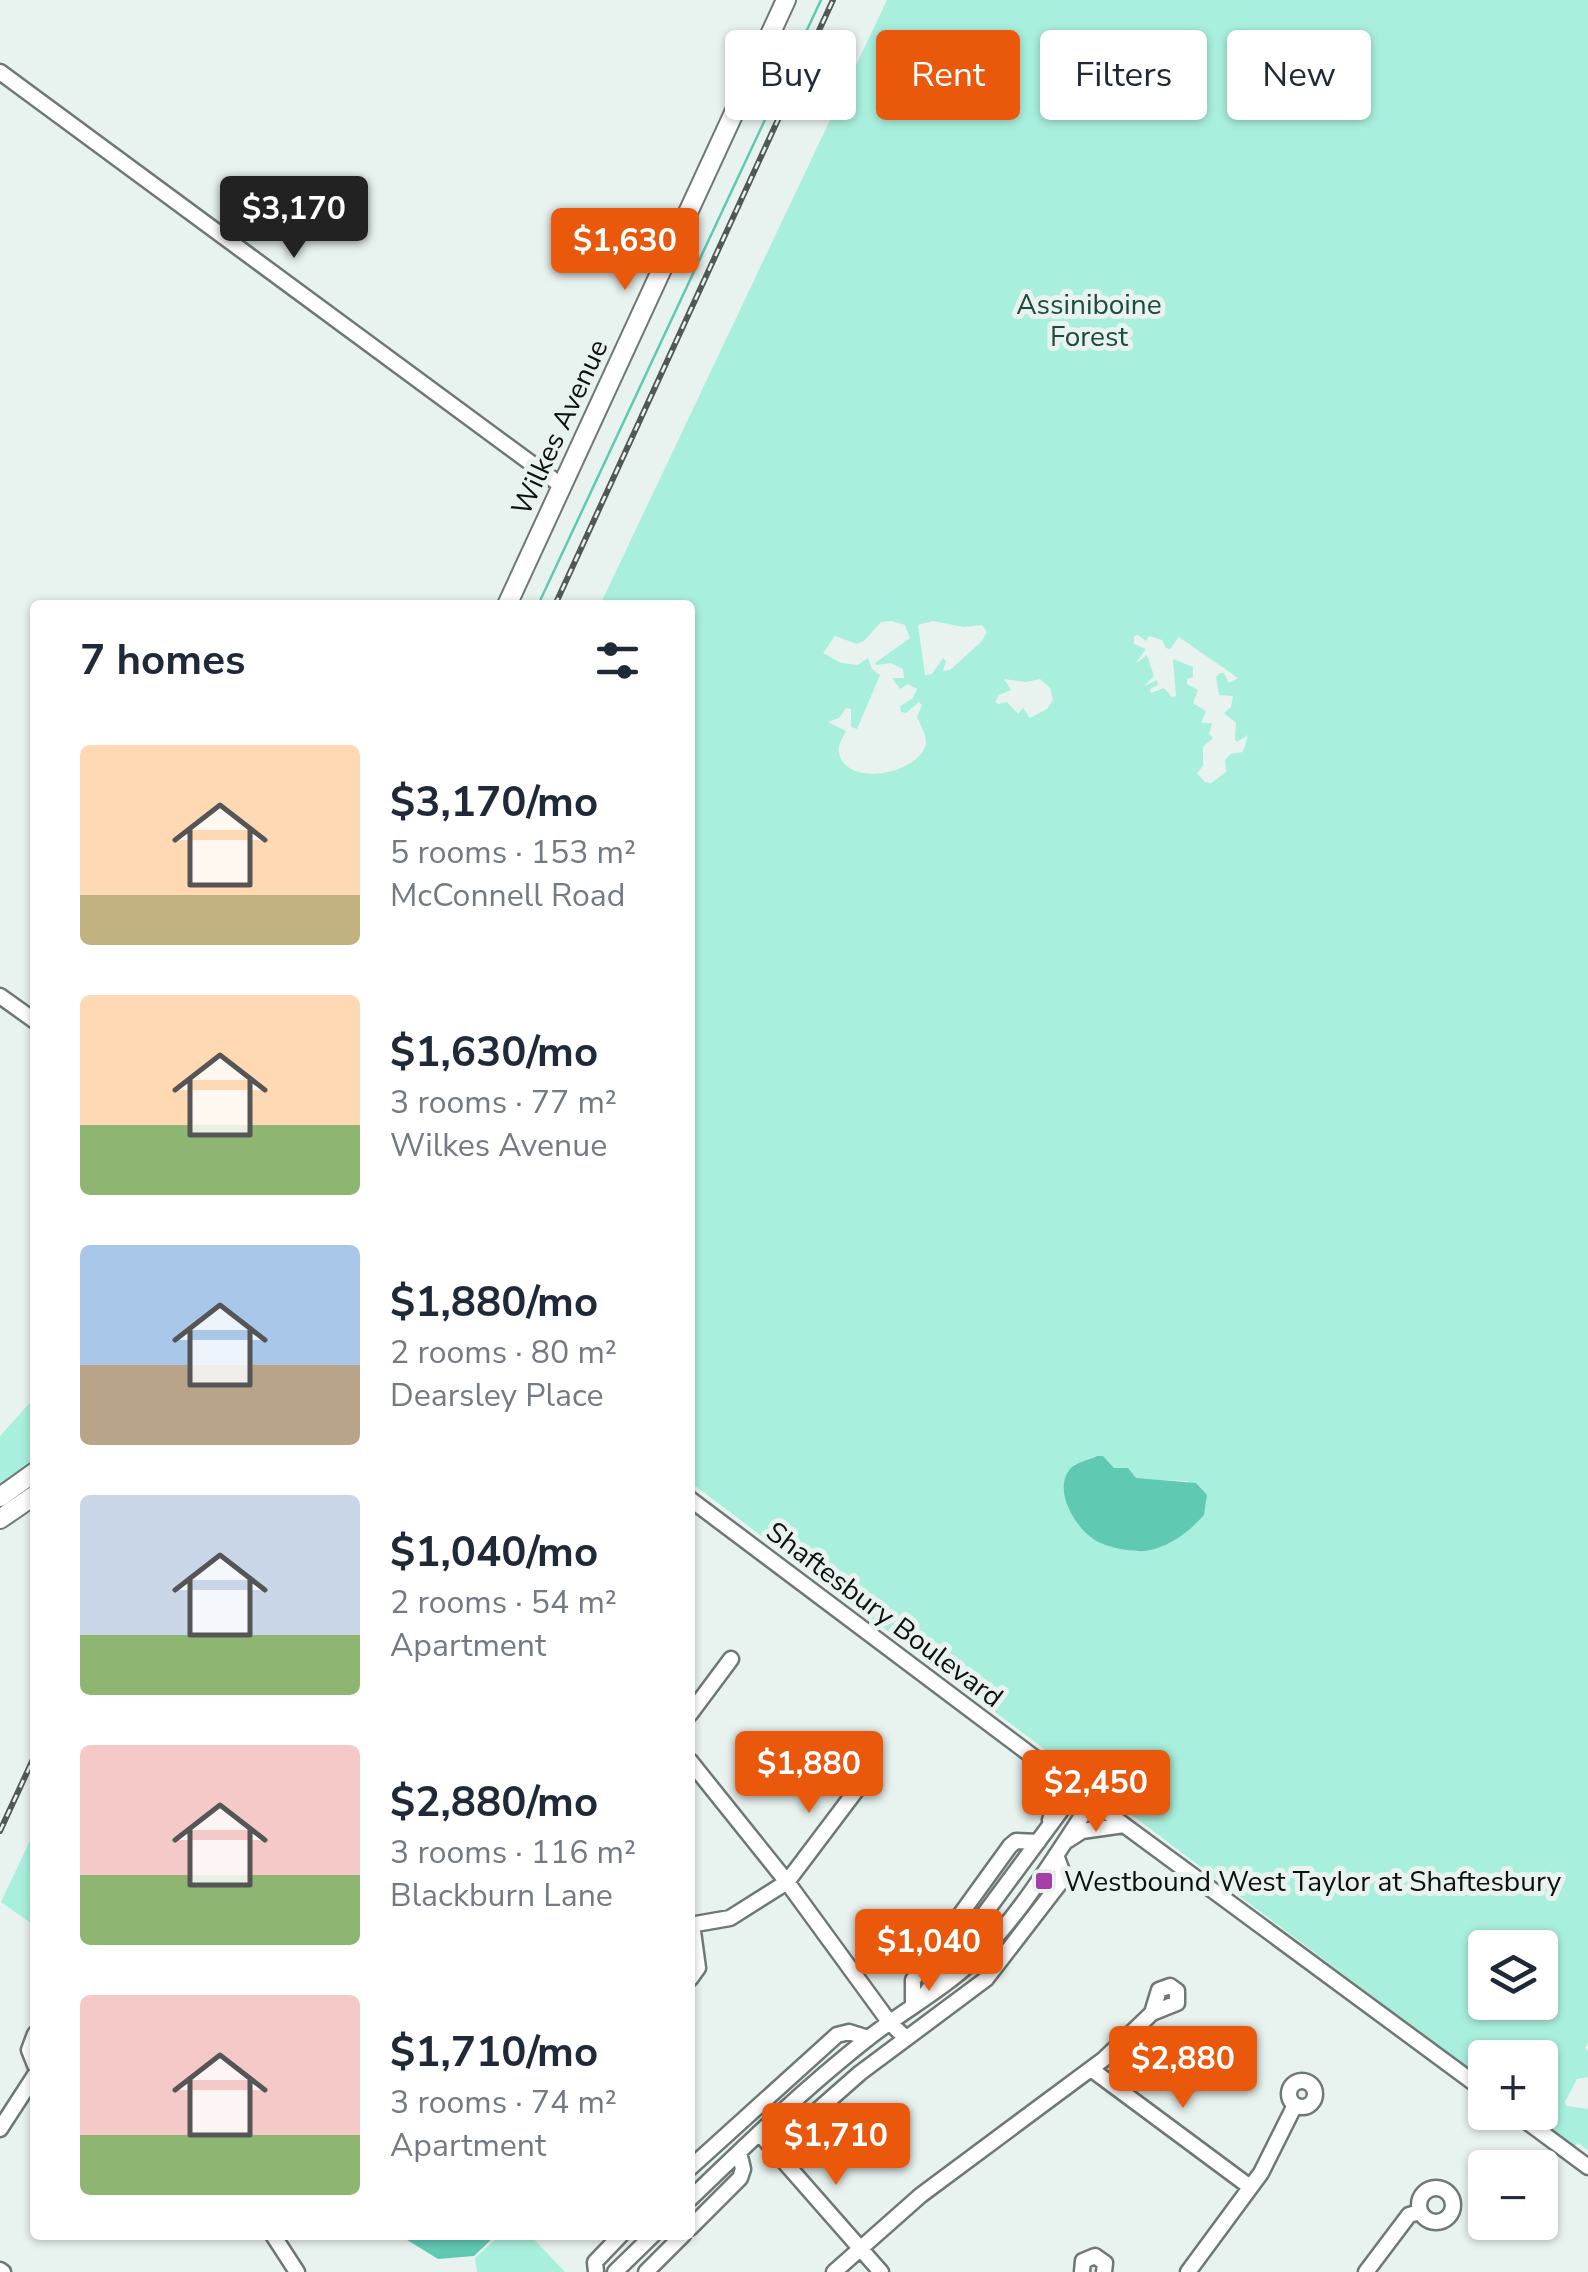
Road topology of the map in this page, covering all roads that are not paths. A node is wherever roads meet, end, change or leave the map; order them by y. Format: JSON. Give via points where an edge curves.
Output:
{"nodes":[{"id":1,"x":786,"y":0,"type":"edge"},
{"id":2,"x":0,"y":72,"type":"edge"},
{"id":3,"x":562,"y":486,"type":"junction"},
{"id":4,"x":509,"y":600,"type":"edge"},
{"id":5,"x":0,"y":996,"type":"edge"},
{"id":6,"x":30,"y":1018,"type":"edge"},
{"id":7,"x":30,"y":1476,"type":"edge"},
{"id":8,"x":0,"y":1497,"type":"edge"},
{"id":9,"x":30,"y":1499,"type":"edge"},
{"id":10,"x":695,"y":1502,"type":"edge"},
{"id":11,"x":0,"y":1520,"type":"edge"},
{"id":12,"x":731,"y":1659,"type":"dead end"},
{"id":13,"x":695,"y":1707,"type":"edge"},
{"id":14,"x":1029,"y":1754,"type":"junction"},
{"id":15,"x":695,"y":1767,"type":"edge"},
{"id":16,"x":866,"y":1776,"type":"dead end"},
{"id":17,"x":1076,"y":1790,"type":"junction"},
{"id":18,"x":1092,"y":1802,"type":"junction"},
{"id":19,"x":1124,"y":1825,"type":"junction"},
{"id":20,"x":1042,"y":1836,"type":"junction"},
{"id":21,"x":1060,"y":1849,"type":"junction"},
{"id":22,"x":786,"y":1882,"type":"junction"},
{"id":23,"x":695,"y":1924,"type":"edge"},
{"id":24,"x":917,"y":2002,"type":"junction"},
{"id":25,"x":1152,"y":2013,"type":"dead end"},
{"id":26,"x":890,"y":2022,"type":"junction"},
{"id":27,"x":868,"y":2038,"type":"junction"},
{"id":28,"x":906,"y":2038,"type":"junction"},
{"id":29,"x":1090,"y":2069,"type":"junction"},
{"id":30,"x":1468,"y":2079,"type":"edge"},
{"id":31,"x":30,"y":2083,"type":"edge"},
{"id":32,"x":1295,"y":2105,"type":"dead end"},
{"id":33,"x":781,"y":2113,"type":"junction"},
{"id":34,"x":0,"y":2128,"type":"edge"},
{"id":35,"x":1538,"y":2130,"type":"edge"},
{"id":36,"x":759,"y":2133,"type":"junction"},
{"id":37,"x":739,"y":2152,"type":"junction"},
{"id":38,"x":695,"y":2164,"type":"edge"},
{"id":39,"x":1588,"y":2167,"type":"edge"},
{"id":40,"x":1250,"y":2187,"type":"junction"},
{"id":41,"x":695,"y":2194,"type":"edge"},
{"id":42,"x":1420,"y":2212,"type":"dead end"},
{"id":43,"x":695,"y":2223,"type":"edge"},
{"id":44,"x":277,"y":2240,"type":"edge"},
{"id":45,"x":616,"y":2240,"type":"edge"},
{"id":46,"x":648,"y":2240,"type":"edge"},
{"id":47,"x":678,"y":2240,"type":"edge"},
{"id":48,"x":860,"y":2248,"type":"junction"},
{"id":49,"x":296,"y":2272,"type":"edge"},
{"id":50,"x":596,"y":2272,"type":"edge"},
{"id":51,"x":615,"y":2272,"type":"edge"},
{"id":52,"x":646,"y":2272,"type":"edge"},
{"id":53,"x":834,"y":2272,"type":"edge"},
{"id":54,"x":881,"y":2272,"type":"edge"},
{"id":55,"x":1082,"y":2272,"type":"edge"},
{"id":56,"x":1105,"y":2272,"type":"edge"},
{"id":57,"x":1188,"y":2272,"type":"edge"},
{"id":58,"x":1366,"y":2272,"type":"edge"}],
"edges":[{"from":1,"to":3,"type":"main road","name":"Wilkes Avenue"},
{"from":2,"to":3,"type":"street"},
{"from":3,"to":4,"type":"main road","name":"Wilkes Avenue"},
{"from":5,"to":6,"type":"street"},
{"from":7,"to":8,"type":"main road"},
{"from":9,"to":11,"type":"main road"},
{"from":10,"to":14,"type":"street","name":"Shaftesbury Boulevard"},
{"from":12,"to":13,"type":"street"},
{"from":14,"to":17,"type":"street","name":"Shaftesbury Boulevard"},
{"from":14,"to":20,"type":"street","via":[[1054,1798]]},
{"from":15,"to":22,"type":"street"},
{"from":16,"to":22,"type":"street"},
{"from":17,"to":18,"type":"street","name":"Shaftesbury Boulevard"},
{"from":17,"to":20,"type":"street"},
{"from":18,"to":19,"type":"street","name":"Shaftesbury Boulevard"},
{"from":18,"to":21,"type":"street"},
{"from":19,"to":21,"type":"street","via":[[1082,1831]]},
{"from":19,"to":30,"type":"street","name":"Shaftesbury Boulevard"},
{"from":20,"to":24,"type":"street","via":[[1010,1846],[912,1980]]},
{"from":21,"to":24,"type":"street","via":[[977,1956]]},
{"from":21,"to":28,"type":"street","via":[[1060,1883],[995,1970]]},
{"from":22,"to":23,"type":"street","via":[[730,1918]]},
{"from":22,"to":26,"type":"street"},
{"from":24,"to":26,"type":"street"},
{"from":25,"to":29,"type":"street"},
{"from":26,"to":27,"type":"street"},
{"from":26,"to":28,"type":"street"},
{"from":27,"to":33,"type":"street"},
{"from":27,"to":38,"type":"street","via":[[837,2036]]},
{"from":28,"to":33,"type":"street","via":[[802,2122]]},
{"from":29,"to":40,"type":"street"},
{"from":29,"to":48,"type":"street"},
{"from":31,"to":34,"type":"street"},
{"from":32,"to":40,"type":"street"},
{"from":33,"to":36,"type":"street"},
{"from":35,"to":39,"type":"street"},
{"from":36,"to":37,"type":"street"},
{"from":36,"to":48,"type":"street"},
{"from":37,"to":41,"type":"street"},
{"from":37,"to":43,"type":"street","via":[[740,2178]]},
{"from":40,"to":57,"type":"street"},
{"from":42,"to":58,"type":"street","via":[[1409,2215]]},
{"from":44,"to":49,"type":"street"},
{"from":45,"to":50,"type":"street","via":[[595,2262]]},
{"from":46,"to":51,"type":"street"},
{"from":47,"to":52,"type":"street"},
{"from":48,"to":53,"type":"street"},
{"from":48,"to":54,"type":"street"},
{"from":55,"to":56,"type":"street","via":[[1083,2261],[1095,2256]]}]}
